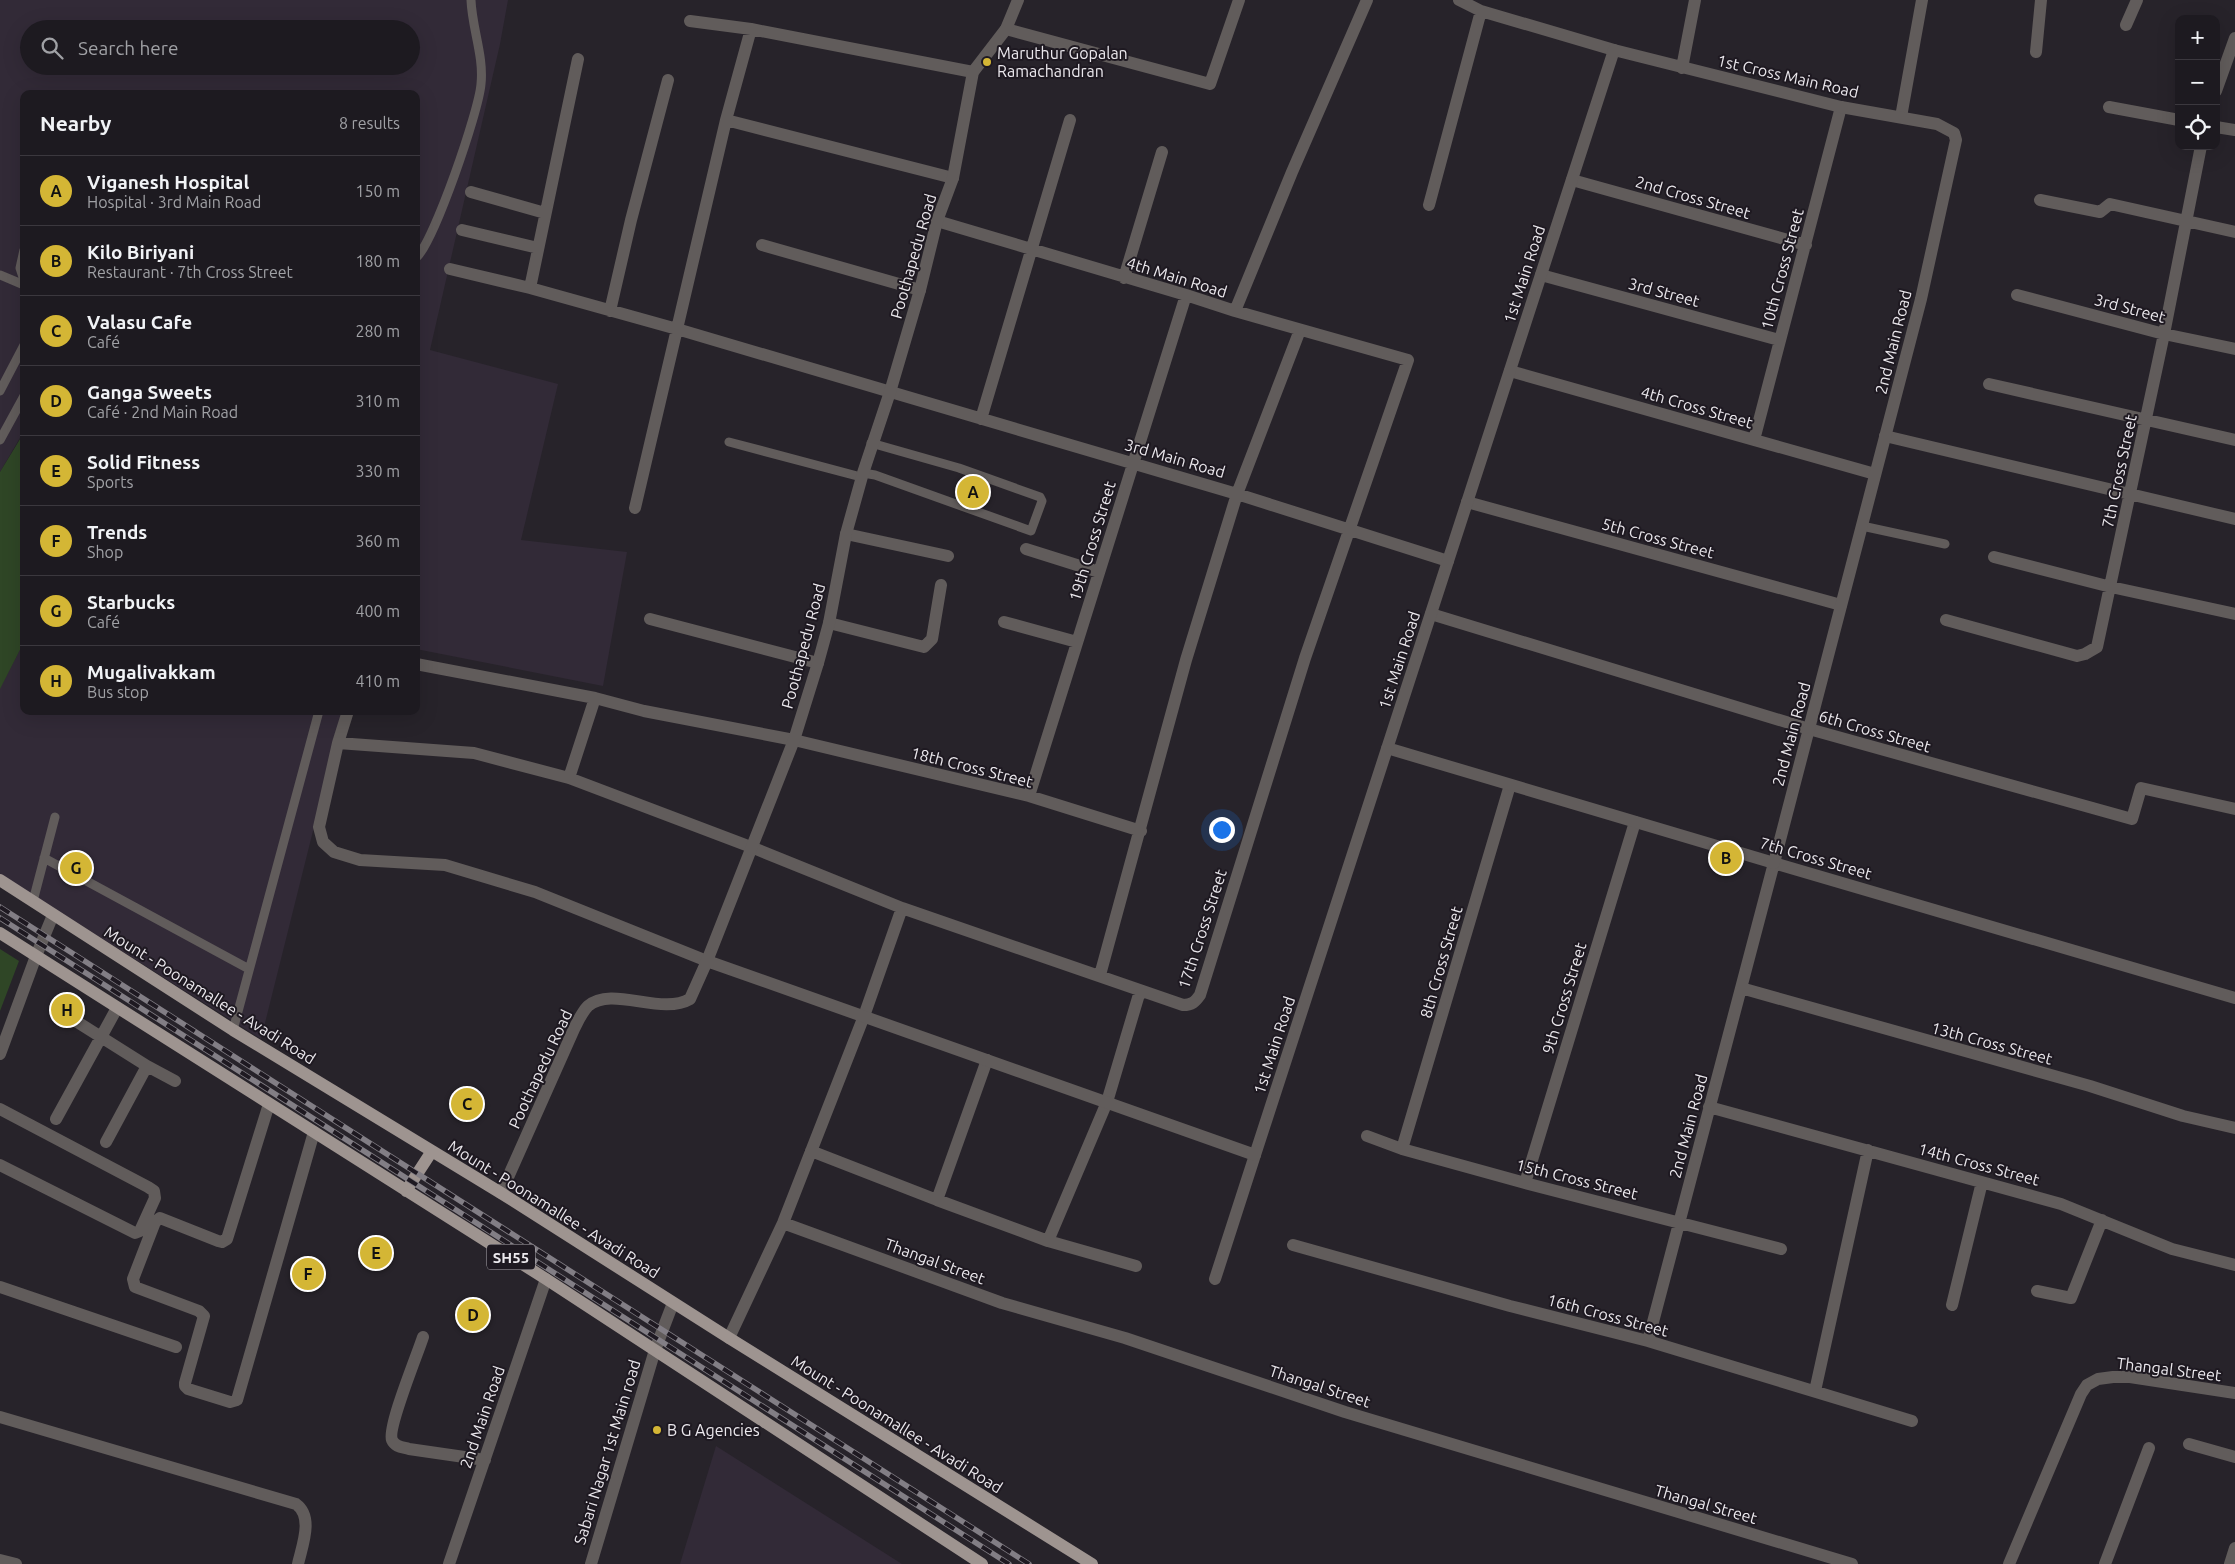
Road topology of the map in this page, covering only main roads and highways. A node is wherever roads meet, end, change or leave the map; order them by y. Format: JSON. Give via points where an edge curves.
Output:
{"nodes":[{"id":1,"x":0,"y":880,"type":"edge"},
{"id":2,"x":0,"y":933,"type":"edge"},
{"id":3,"x":432,"y":1151,"type":"junction"},
{"id":4,"x":406,"y":1190,"type":"junction"},
{"id":5,"x":982,"y":1564,"type":"edge"},
{"id":6,"x":1092,"y":1564,"type":"edge"}],
"edges":[{"from":1,"to":3,"type":"main road","name":"Mount - Poonamallee - Avadi Road","via":[[233,1030]]},
{"from":2,"to":4,"type":"main road","number":"SH55"},
{"from":3,"to":4,"type":"main road"},
{"from":3,"to":6,"type":"main road","name":"Mount - Poonamallee - Avadi Road"},
{"from":4,"to":5,"type":"main road","number":"SH55"}]}
